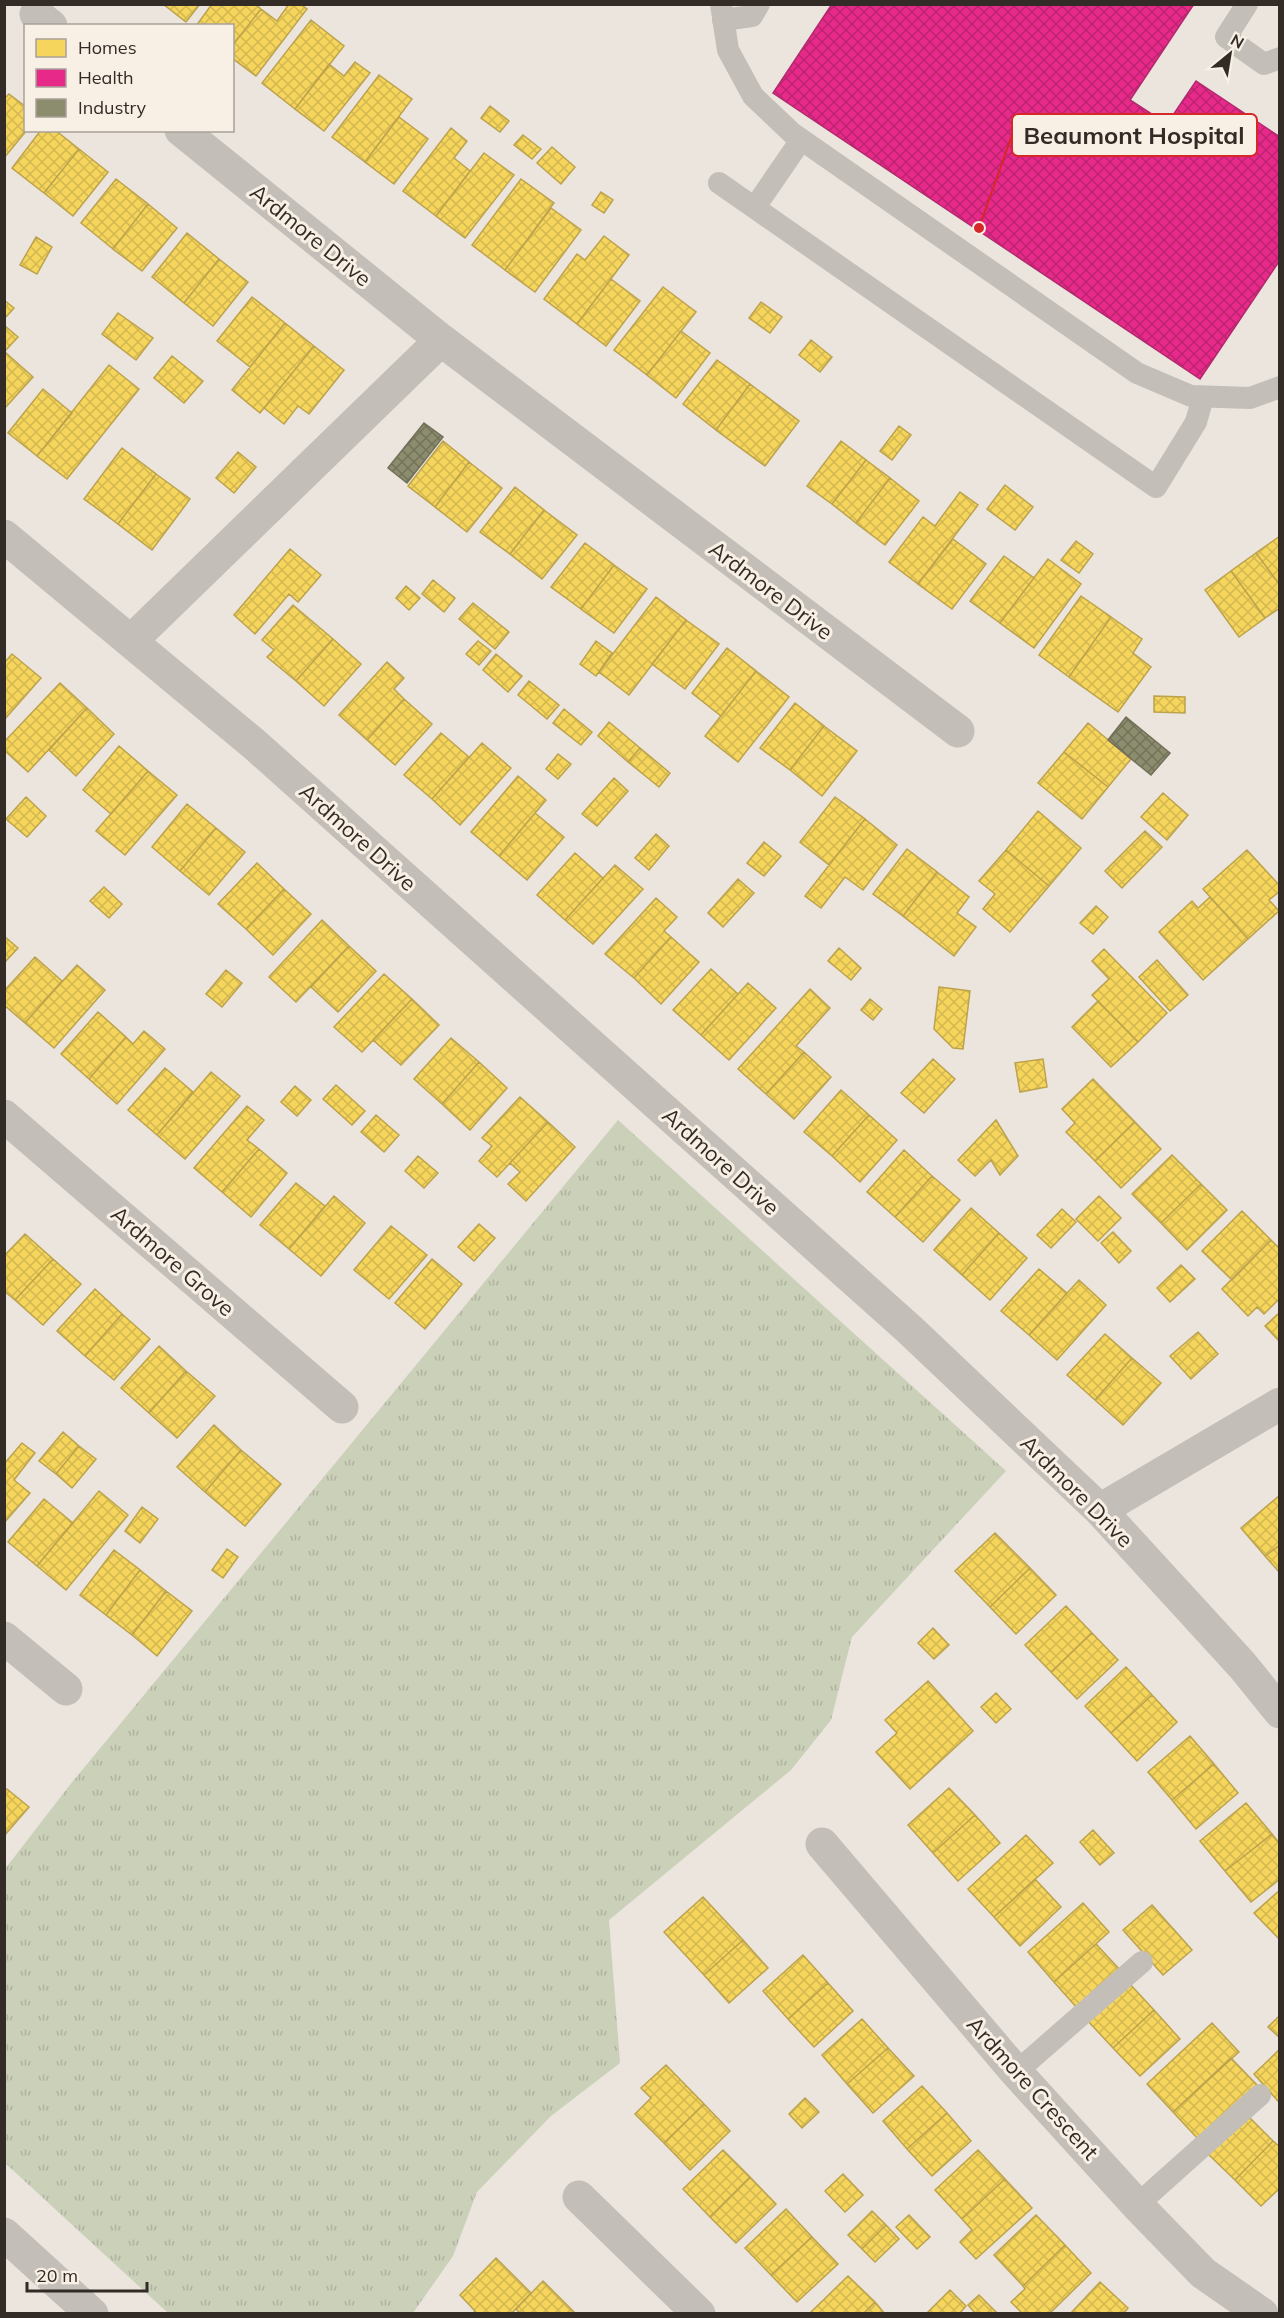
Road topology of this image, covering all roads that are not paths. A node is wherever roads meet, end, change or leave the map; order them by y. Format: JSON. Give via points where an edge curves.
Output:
{"nodes":[{"id":1,"x":759,"y":4,"type":"edge"},
{"id":2,"x":1247,"y":4,"type":"edge"},
{"id":3,"x":722,"y":12,"type":"edge"},
{"id":4,"x":1280,"y":58,"type":"edge"},
{"id":5,"x":183,"y":132,"type":"edge"},
{"id":6,"x":801,"y":140,"type":"junction"},
{"id":7,"x":719,"y":183,"type":"dead end"},
{"id":8,"x":755,"y":207,"type":"junction"},
{"id":9,"x":441,"y":340,"type":"junction"},
{"id":10,"x":1280,"y":387,"type":"edge"},
{"id":11,"x":1203,"y":397,"type":"junction"},
{"id":12,"x":4,"y":536,"type":"edge"},
{"id":13,"x":132,"y":640,"type":"junction"},
{"id":14,"x":957,"y":731,"type":"dead end"},
{"id":15,"x":4,"y":1116,"type":"edge"},
{"id":16,"x":1280,"y":1404,"type":"edge"},
{"id":17,"x":342,"y":1407,"type":"dead end"},
{"id":18,"x":1100,"y":1510,"type":"junction"},
{"id":19,"x":4,"y":1638,"type":"edge"},
{"id":20,"x":66,"y":1689,"type":"dead end"},
{"id":21,"x":1280,"y":1712,"type":"edge"},
{"id":22,"x":822,"y":1844,"type":"dead end"},
{"id":23,"x":1142,"y":1962,"type":"dead end"},
{"id":24,"x":1016,"y":2072,"type":"junction"},
{"id":25,"x":1260,"y":2095,"type":"dead end"},
{"id":26,"x":579,"y":2197,"type":"dead end"},
{"id":27,"x":1137,"y":2205,"type":"junction"},
{"id":28,"x":4,"y":2234,"type":"edge"},
{"id":29,"x":92,"y":2313,"type":"edge"},
{"id":30,"x":699,"y":2313,"type":"edge"},
{"id":31,"x":1262,"y":2313,"type":"edge"}],
"edges":[{"from":1,"to":3,"type":"lane","via":[[752,16]]},
{"from":2,"to":4,"type":"lane","via":[[1226,37],[1264,64]]},
{"from":3,"to":6,"type":"lane","via":[[728,50],[753,96]]},
{"from":5,"to":9,"type":"street","name":"Ardmore Drive"},
{"from":6,"to":8,"type":"lane"},
{"from":6,"to":11,"type":"lane","via":[[1137,373],[1191,396]]},
{"from":7,"to":8,"type":"lane"},
{"from":8,"to":11,"type":"lane","via":[[1156,487],[1196,422]]},
{"from":9,"to":13,"type":"street"},
{"from":9,"to":14,"type":"street","name":"Ardmore Drive"},
{"from":10,"to":11,"type":"lane","via":[[1250,398]]},
{"from":12,"to":13,"type":"street","name":"Ardmore Drive"},
{"from":13,"to":18,"type":"street","name":"Ardmore Drive","via":[[254,744],[883,1305]]},
{"from":15,"to":17,"type":"street","name":"Ardmore Grove"},
{"from":16,"to":18,"type":"street"},
{"from":18,"to":21,"type":"street","name":"Ardmore Drive"},
{"from":19,"to":20,"type":"street"},
{"from":22,"to":24,"type":"street","name":"Ardmore Crescent"},
{"from":23,"to":24,"type":"lane"},
{"from":24,"to":27,"type":"street","name":"Ardmore Crescent"},
{"from":25,"to":27,"type":"lane"},
{"from":26,"to":30,"type":"street"},
{"from":27,"to":31,"type":"street","name":"Ardmore Crescent","via":[[1203,2273]]},
{"from":28,"to":29,"type":"street"}]}
